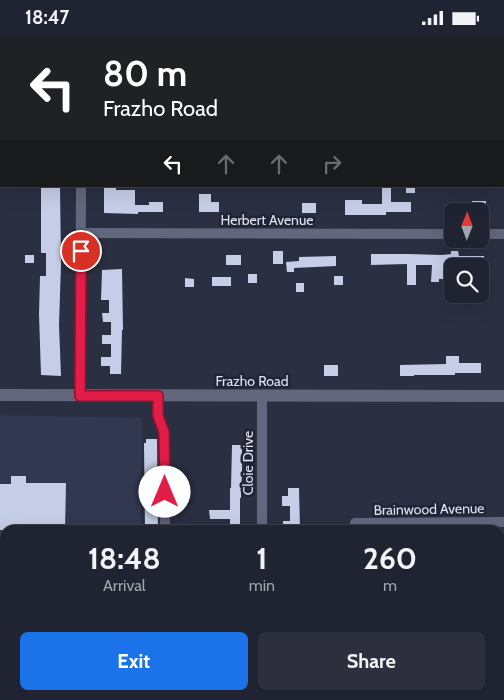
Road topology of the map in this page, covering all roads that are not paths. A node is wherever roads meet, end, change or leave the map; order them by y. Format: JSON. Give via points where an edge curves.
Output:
{"nodes":[{"id":1,"x":81,"y":187,"type":"edge"},
{"id":2,"x":81,"y":233,"type":"junction"},
{"id":3,"x":444,"y":234,"type":"edge"},
{"id":4,"x":489,"y":234,"type":"edge"},
{"id":5,"x":504,"y":234,"type":"edge"},
{"id":6,"x":0,"y":395,"type":"edge"},
{"id":7,"x":504,"y":395,"type":"edge"},
{"id":8,"x":80,"y":396,"type":"junction"},
{"id":9,"x":158,"y":396,"type":"junction"},
{"id":10,"x":262,"y":396,"type":"junction"},
{"id":11,"x":504,"y":522,"type":"edge"},
{"id":12,"x":355,"y":523,"type":"dead end"},
{"id":13,"x":165,"y":525,"type":"edge"},
{"id":14,"x":262,"y":525,"type":"edge"}],
"edges":[{"from":1,"to":2,"type":"street"},
{"from":2,"to":3,"type":"street","name":"Herbert Avenue"},
{"from":2,"to":8,"type":"street"},
{"from":4,"to":5,"type":"street"},
{"from":6,"to":8,"type":"street","name":"Frazho Road"},
{"from":7,"to":10,"type":"street","name":"Frazho Road"},
{"from":8,"to":9,"type":"street","name":"Frazho Road"},
{"from":9,"to":10,"type":"street","name":"Frazho Road"},
{"from":9,"to":13,"type":"street","via":[[158,416],[164,432]]},
{"from":10,"to":14,"type":"street","name":"Cloie Drive"},
{"from":11,"to":12,"type":"street","name":"Brainwood Avenue"}]}
